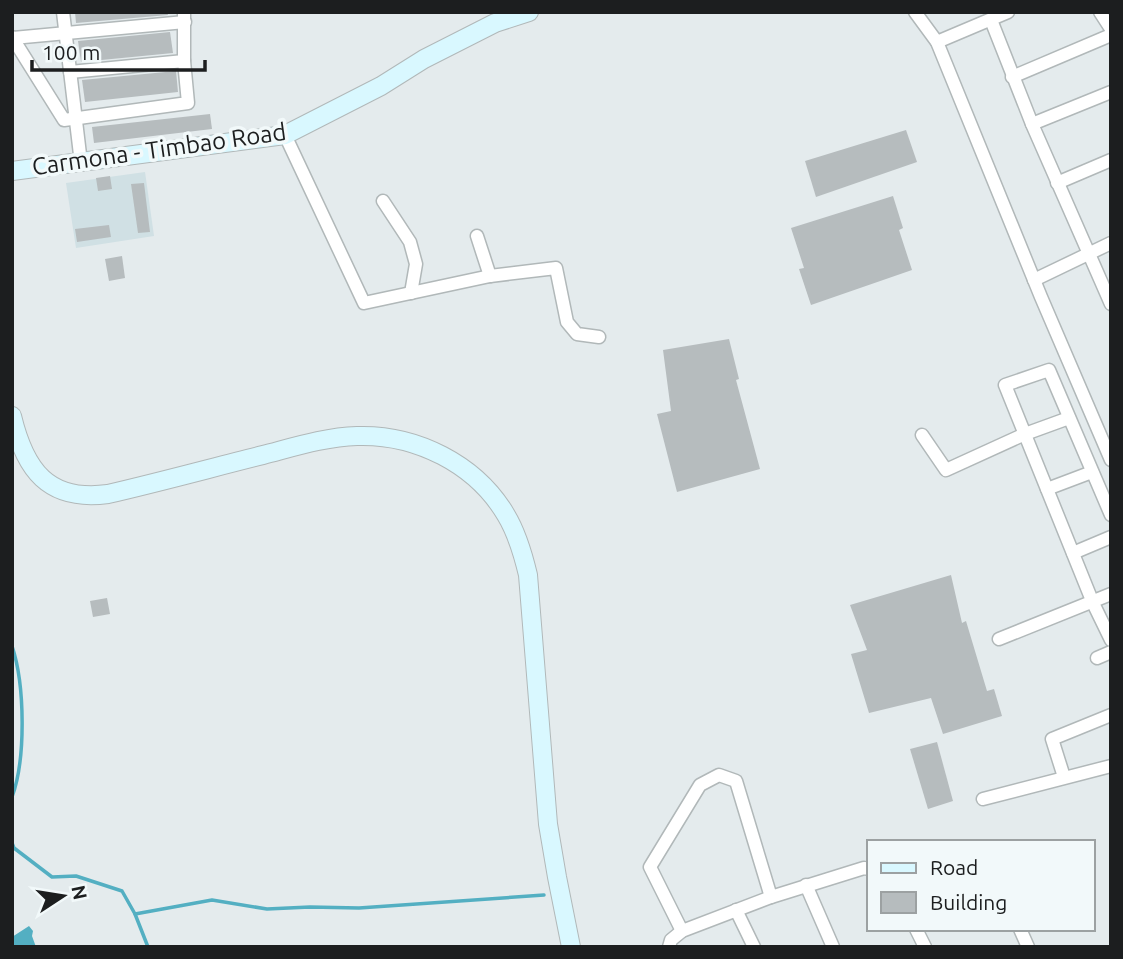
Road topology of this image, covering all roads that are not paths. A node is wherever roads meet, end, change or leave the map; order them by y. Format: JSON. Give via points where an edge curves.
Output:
{"nodes":[{"id":1,"x":62,"y":12,"type":"edge"},
{"id":2,"x":530,"y":12,"type":"edge"},
{"id":3,"x":915,"y":12,"type":"edge"},
{"id":4,"x":929,"y":12,"type":"edge"},
{"id":5,"x":1008,"y":12,"type":"edge"},
{"id":6,"x":1100,"y":12,"type":"edge"},
{"id":7,"x":185,"y":17,"type":"edge"},
{"id":8,"x":991,"y":20,"type":"junction"},
{"id":9,"x":929,"y":29,"type":"junction"},
{"id":10,"x":1111,"y":29,"type":"edge"},
{"id":11,"x":65,"y":33,"type":"junction"},
{"id":12,"x":1111,"y":35,"type":"edge"},
{"id":13,"x":13,"y":38,"type":"edge"},
{"id":14,"x":937,"y":41,"type":"junction"},
{"id":15,"x":184,"y":61,"type":"junction"},
{"id":16,"x":70,"y":72,"type":"junction"},
{"id":17,"x":1012,"y":77,"type":"junction"},
{"id":18,"x":1111,"y":92,"type":"edge"},
{"id":19,"x":76,"y":118,"type":"junction"},
{"id":20,"x":1032,"y":124,"type":"junction"},
{"id":21,"x":285,"y":135,"type":"junction"},
{"id":22,"x":1111,"y":160,"type":"edge"},
{"id":23,"x":81,"y":163,"type":"junction"},
{"id":24,"x":12,"y":171,"type":"edge"},
{"id":25,"x":1057,"y":183,"type":"junction"},
{"id":26,"x":383,"y":201,"type":"dead end"},
{"id":27,"x":477,"y":236,"type":"dead end"},
{"id":28,"x":1111,"y":243,"type":"edge"},
{"id":29,"x":1088,"y":252,"type":"junction"},
{"id":30,"x":490,"y":276,"type":"junction"},
{"id":31,"x":1034,"y":280,"type":"junction"},
{"id":32,"x":411,"y":293,"type":"junction"},
{"id":33,"x":1111,"y":304,"type":"edge"},
{"id":34,"x":599,"y":337,"type":"dead end"},
{"id":35,"x":12,"y":416,"type":"edge"},
{"id":36,"x":1069,"y":418,"type":"junction"},
{"id":37,"x":1025,"y":434,"type":"junction"},
{"id":38,"x":922,"y":435,"type":"dead end"},
{"id":39,"x":1107,"y":440,"type":"edge"},
{"id":40,"x":1111,"y":460,"type":"edge"},
{"id":41,"x":1092,"y":472,"type":"junction"},
{"id":42,"x":1047,"y":489,"type":"junction"},
{"id":43,"x":1111,"y":515,"type":"edge"},
{"id":44,"x":1111,"y":537,"type":"edge"},
{"id":45,"x":1073,"y":553,"type":"junction"},
{"id":46,"x":1111,"y":594,"type":"edge"},
{"id":47,"x":1093,"y":603,"type":"junction"},
{"id":48,"x":999,"y":639,"type":"dead end"},
{"id":49,"x":1111,"y":640,"type":"edge"},
{"id":50,"x":1111,"y":652,"type":"edge"},
{"id":51,"x":1097,"y":658,"type":"dead end"},
{"id":52,"x":1111,"y":715,"type":"edge"},
{"id":53,"x":1111,"y":766,"type":"edge"},
{"id":54,"x":1064,"y":777,"type":"junction"},
{"id":55,"x":983,"y":799,"type":"dead end"},
{"id":56,"x":867,"y":869,"type":"edge"},
{"id":57,"x":806,"y":886,"type":"junction"},
{"id":58,"x":771,"y":897,"type":"junction"},
{"id":59,"x":736,"y":910,"type":"junction"},
{"id":60,"x":682,"y":931,"type":"junction"},
{"id":61,"x":917,"y":931,"type":"edge"},
{"id":62,"x":1021,"y":931,"type":"edge"},
{"id":63,"x":571,"y":947,"type":"edge"},
{"id":64,"x":669,"y":947,"type":"edge"},
{"id":65,"x":754,"y":947,"type":"edge"},
{"id":66,"x":834,"y":947,"type":"edge"},
{"id":67,"x":925,"y":947,"type":"edge"},
{"id":68,"x":1028,"y":947,"type":"edge"}],
"edges":[{"from":1,"to":11,"type":"street"},
{"from":2,"to":21,"type":"main road","name":"Carmona - Timbao Road","via":[[495,23]]},
{"from":3,"to":9,"type":"street"},
{"from":4,"to":9,"type":"street"},
{"from":5,"to":8,"type":"street"},
{"from":6,"to":10,"type":"street"},
{"from":7,"to":11,"type":"street"},
{"from":7,"to":15,"type":"street"},
{"from":8,"to":14,"type":"street"},
{"from":8,"to":17,"type":"street"},
{"from":9,"to":14,"type":"street"},
{"from":11,"to":13,"type":"street"},
{"from":11,"to":16,"type":"street"},
{"from":12,"to":17,"type":"street"},
{"from":13,"to":19,"type":"street","via":[[64,120]]},
{"from":14,"to":31,"type":"street"},
{"from":15,"to":16,"type":"street"},
{"from":15,"to":19,"type":"street","via":[[188,103]]},
{"from":16,"to":19,"type":"street"},
{"from":17,"to":20,"type":"street"},
{"from":18,"to":20,"type":"street"},
{"from":19,"to":23,"type":"street"},
{"from":20,"to":25,"type":"street"},
{"from":21,"to":23,"type":"main road","name":"Carmona - Timbao Road"},
{"from":21,"to":32,"type":"street","via":[[364,303]]},
{"from":22,"to":25,"type":"street"},
{"from":23,"to":24,"type":"main road","name":"Carmona - Timbao Road"},
{"from":25,"to":29,"type":"street"},
{"from":26,"to":32,"type":"street","via":[[410,242],[416,264]]},
{"from":27,"to":30,"type":"street"},
{"from":28,"to":29,"type":"street"},
{"from":29,"to":31,"type":"street"},
{"from":29,"to":33,"type":"street"},
{"from":30,"to":32,"type":"street"},
{"from":30,"to":34,"type":"street","via":[[556,268],[567,322],[577,334]]},
{"from":31,"to":39,"type":"street"},
{"from":35,"to":63,"type":"main road","via":[[20,448],[33,469],[54,486],[81,495],[108,494],[321,440],[360,436],[421,446],[452,460],[475,478],[505,513],[528,575],[548,824]]},
{"from":36,"to":37,"type":"street"},
{"from":36,"to":37,"type":"street","via":[[1049,370],[1005,386]]},
{"from":36,"to":41,"type":"street"},
{"from":37,"to":38,"type":"street","via":[[946,470]]},
{"from":37,"to":42,"type":"street"},
{"from":39,"to":40,"type":"street"},
{"from":41,"to":42,"type":"street"},
{"from":41,"to":43,"type":"street"},
{"from":42,"to":45,"type":"street"},
{"from":44,"to":45,"type":"street"},
{"from":45,"to":47,"type":"street"},
{"from":46,"to":47,"type":"street"},
{"from":47,"to":48,"type":"street"},
{"from":47,"to":49,"type":"street"},
{"from":50,"to":51,"type":"street"},
{"from":52,"to":54,"type":"street","via":[[1052,739]]},
{"from":53,"to":54,"type":"street"},
{"from":54,"to":55,"type":"street"},
{"from":56,"to":57,"type":"street"},
{"from":57,"to":58,"type":"street"},
{"from":57,"to":66,"type":"street"},
{"from":58,"to":59,"type":"street"},
{"from":58,"to":60,"type":"street","via":[[736,781],[719,775],[700,785],[650,867]]},
{"from":59,"to":60,"type":"street"},
{"from":59,"to":65,"type":"street"},
{"from":60,"to":64,"type":"street"},
{"from":61,"to":67,"type":"street"},
{"from":62,"to":68,"type":"street"}]}
